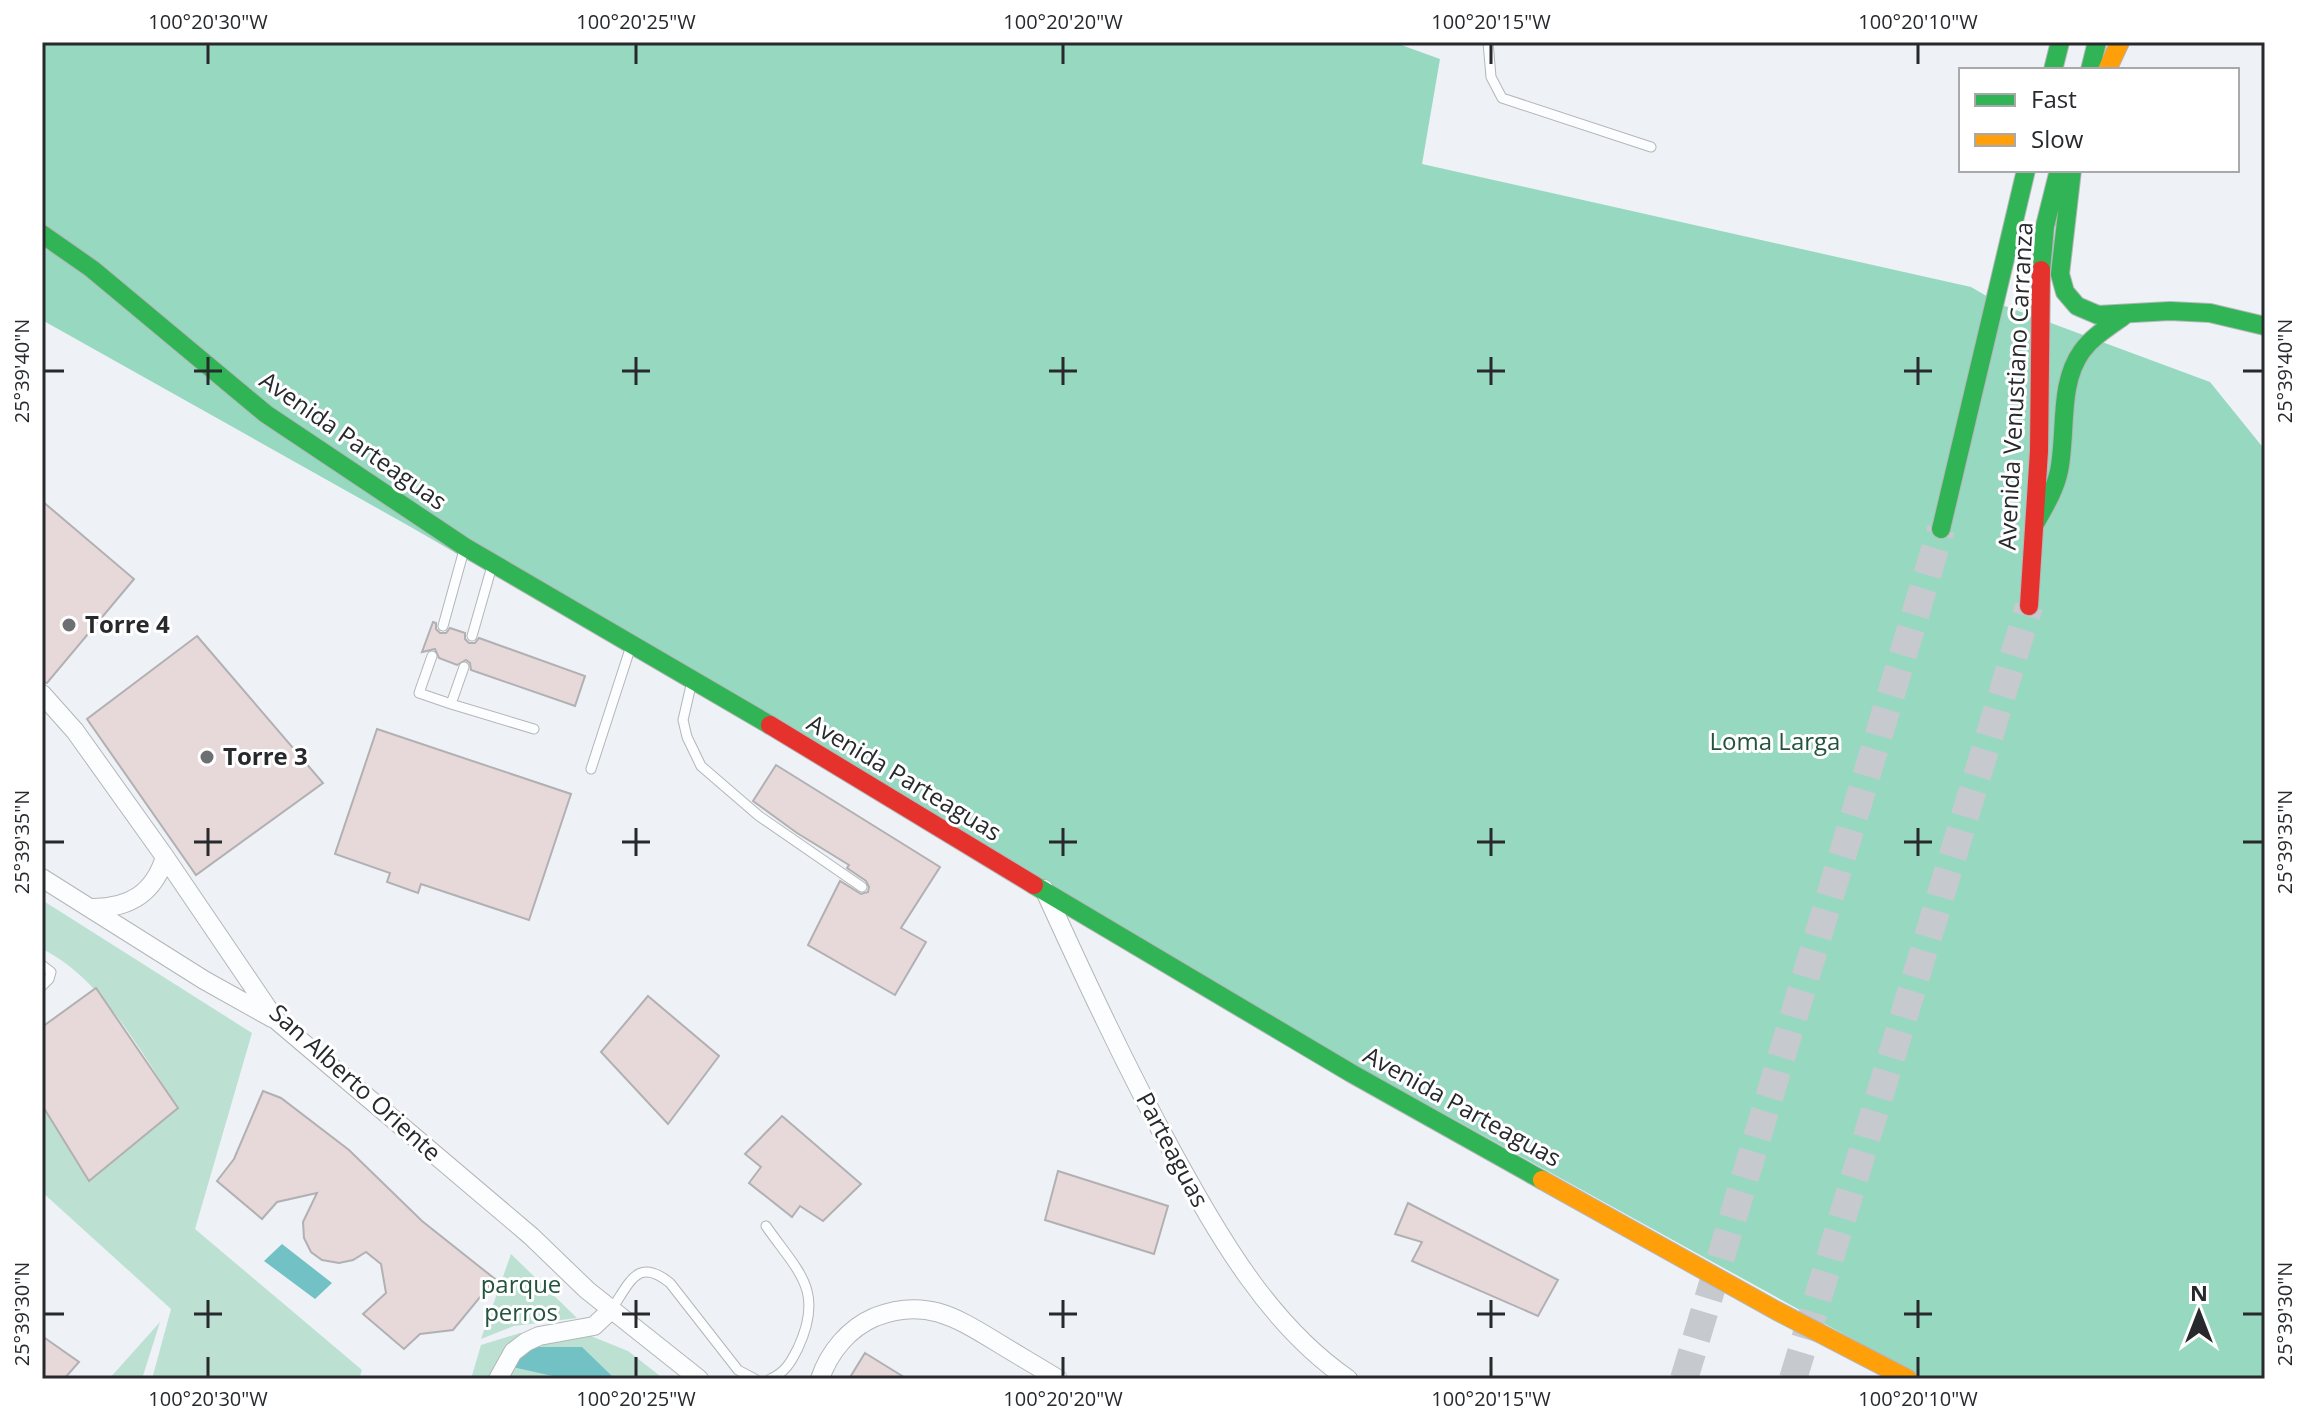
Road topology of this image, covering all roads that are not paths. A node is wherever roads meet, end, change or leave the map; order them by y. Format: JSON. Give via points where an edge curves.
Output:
{"nodes":[{"id":1,"x":1488,"y":42,"type":"edge"},
{"id":2,"x":2043,"y":42,"type":"edge"},
{"id":3,"x":2060,"y":42,"type":"edge"},
{"id":4,"x":2097,"y":42,"type":"edge"},
{"id":5,"x":2120,"y":42,"type":"edge"},
{"id":6,"x":2042,"y":68,"type":"edge"},
{"id":7,"x":2054,"y":68,"type":"edge"},
{"id":8,"x":2090,"y":68,"type":"edge"},
{"id":9,"x":2108,"y":68,"type":"edge"},
{"id":10,"x":1651,"y":147,"type":"dead end"},
{"id":11,"x":2026,"y":172,"type":"edge"},
{"id":12,"x":2058,"y":172,"type":"edge"},
{"id":13,"x":2072,"y":172,"type":"edge"},
{"id":14,"x":42,"y":234,"type":"edge"},
{"id":15,"x":2126,"y":315,"type":"junction"},
{"id":16,"x":2265,"y":326,"type":"edge"},
{"id":17,"x":2036,"y":522,"type":"junction"},
{"id":18,"x":1941,"y":529,"type":"tunnel mouth"},
{"id":19,"x":465,"y":547,"type":"junction"},
{"id":20,"x":493,"y":563,"type":"junction"},
{"id":21,"x":2029,"y":606,"type":"tunnel mouth"},
{"id":22,"x":443,"y":626,"type":"dead end"},
{"id":23,"x":472,"y":636,"type":"dead end"},
{"id":24,"x":632,"y":643,"type":"junction"},
{"id":25,"x":432,"y":656,"type":"dead end"},
{"id":26,"x":464,"y":667,"type":"dead end"},
{"id":27,"x":692,"y":681,"type":"junction"},
{"id":28,"x":42,"y":694,"type":"edge"},
{"id":29,"x":451,"y":704,"type":"junction"},
{"id":30,"x":534,"y":729,"type":"dead end"},
{"id":31,"x":591,"y":769,"type":"dead end"},
{"id":32,"x":165,"y":857,"type":"junction"},
{"id":33,"x":42,"y":878,"type":"edge"},
{"id":34,"x":862,"y":887,"type":"dead end"},
{"id":35,"x":1044,"y":889,"type":"junction"},
{"id":36,"x":93,"y":908,"type":"junction"},
{"id":37,"x":42,"y":965,"type":"edge"},
{"id":38,"x":42,"y":986,"type":"edge"},
{"id":39,"x":275,"y":1019,"type":"junction"},
{"id":40,"x":766,"y":1226,"type":"dead end"},
{"id":41,"x":611,"y":1310,"type":"junction"},
{"id":42,"x":498,"y":1379,"type":"edge"},
{"id":43,"x":699,"y":1379,"type":"edge"},
{"id":44,"x":755,"y":1379,"type":"edge"},
{"id":45,"x":770,"y":1379,"type":"edge"},
{"id":46,"x":820,"y":1379,"type":"edge"},
{"id":47,"x":1058,"y":1379,"type":"edge"},
{"id":48,"x":1348,"y":1379,"type":"edge"},
{"id":49,"x":1908,"y":1379,"type":"edge"}],
"edges":[{"from":1,"to":10,"type":"lane","via":[[1491,77],[1502,98]]},
{"from":2,"to":6,"type":"street"},
{"from":3,"to":7,"type":"street"},
{"from":4,"to":8,"type":"street"},
{"from":5,"to":9,"type":"street"},
{"from":11,"to":18,"type":"street","name":"Avenida Venustiano Carranza"},
{"from":12,"to":17,"type":"street","name":"Avenida Venustiano Carranza","via":[[2041,264]]},
{"from":13,"to":15,"type":"street","via":[[2061,285],[2086,311]]},
{"from":14,"to":19,"type":"street","name":"Avenida Parteaguas","via":[[92,269],[266,414]]},
{"from":15,"to":16,"type":"street","via":[[2210,313]]},
{"from":15,"to":17,"type":"street","via":[[2092,338],[2071,369],[2059,470]]},
{"from":17,"to":21,"type":"street","name":"Avenida Venustiano Carranza"},
{"from":19,"to":20,"type":"street","name":"Avenida Parteaguas"},
{"from":19,"to":22,"type":"lane"},
{"from":20,"to":23,"type":"lane"},
{"from":20,"to":24,"type":"street","name":"Avenida Parteaguas"},
{"from":24,"to":27,"type":"street","name":"Avenida Parteaguas"},
{"from":24,"to":31,"type":"lane"},
{"from":25,"to":29,"type":"lane","via":[[419,693]]},
{"from":26,"to":29,"type":"lane"},
{"from":27,"to":34,"type":"lane","via":[[683,720],[701,766],[759,816]]},
{"from":27,"to":35,"type":"street","name":"Avenida Parteaguas"},
{"from":28,"to":32,"type":"street","name":"San Alberto Oriente","via":[[75,731]]},
{"from":29,"to":30,"type":"lane"},
{"from":32,"to":36,"type":"street","via":[[159,876],[134,900]]},
{"from":32,"to":39,"type":"street","name":"San Alberto Oriente"},
{"from":33,"to":36,"type":"street"},
{"from":35,"to":48,"type":"street","name":"Parteaguas","via":[[1101,1015],[1214,1228],[1291,1329]]},
{"from":35,"to":49,"type":"street","name":"Avenida Parteaguas","via":[[1351,1073]]},
{"from":36,"to":39,"type":"street"},
{"from":37,"to":38,"type":"lane","via":[[51,976]]},
{"from":39,"to":41,"type":"street","name":"San Alberto Oriente"},
{"from":40,"to":45,"type":"lane","via":[[806,1285],[810,1304],[808,1327],[790,1365]]},
{"from":41,"to":42,"type":"street","via":[[594,1326],[526,1342],[513,1352]]},
{"from":41,"to":43,"type":"street","name":"San Alberto Oriente"},
{"from":41,"to":44,"type":"lane","via":[[634,1277],[656,1272],[738,1370]]},
{"from":46,"to":47,"type":"street","via":[[833,1352],[864,1322],[893,1310],[917,1308],[958,1319]]}]}
